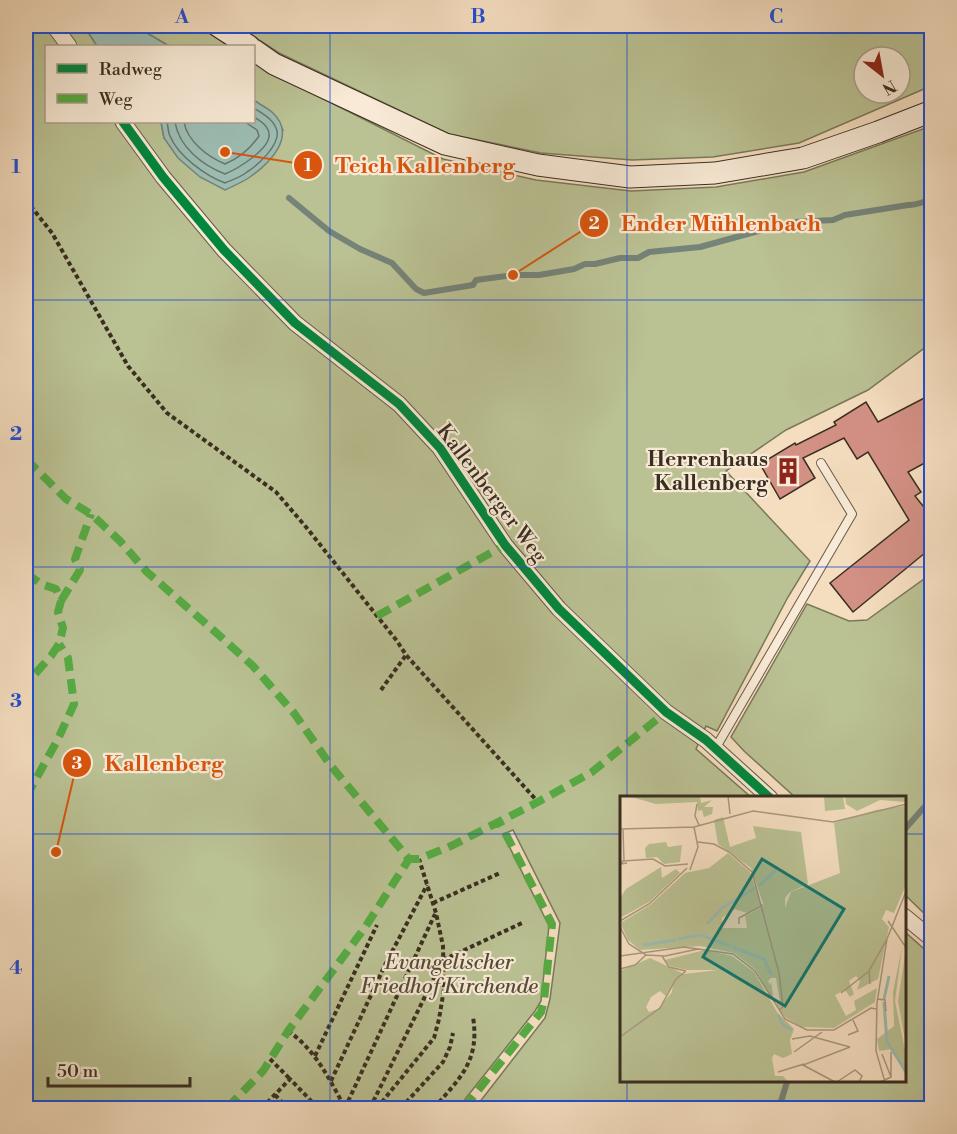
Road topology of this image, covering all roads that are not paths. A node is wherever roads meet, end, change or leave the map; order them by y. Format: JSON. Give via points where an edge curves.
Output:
{"nodes":[{"id":1,"x":54,"y":26,"type":"edge"},
{"id":2,"x":218,"y":26,"type":"edge"},
{"id":3,"x":68,"y":45,"type":"edge"},
{"id":4,"x":247,"y":45,"type":"edge"},
{"id":5,"x":255,"y":51,"type":"edge"},
{"id":6,"x":932,"y":111,"type":"edge"},
{"id":7,"x":124,"y":123,"type":"edge"},
{"id":8,"x":821,"y":463,"type":"dead end"},
{"id":9,"x":715,"y":749,"type":"junction"},
{"id":10,"x":768,"y":796,"type":"edge"},
{"id":11,"x":906,"y":918,"type":"edge"},
{"id":12,"x":932,"y":939,"type":"edge"}],
"edges":[{"from":1,"to":3,"type":"street"},
{"from":2,"to":4,"type":"main road"},
{"from":5,"to":6,"type":"main road","via":[[274,64],[446,144],[538,165],[630,177],[715,173],[803,158]]},
{"from":7,"to":9,"type":"street","name":"Kallenberger Weg","via":[[216,241],[279,307],[399,404],[440,448],[505,545],[559,609],[666,712]]},
{"from":8,"to":9,"type":"lane","via":[[852,514]]},
{"from":9,"to":10,"type":"street","name":"Kallenberger Weg"},
{"from":11,"to":12,"type":"street"}]}
